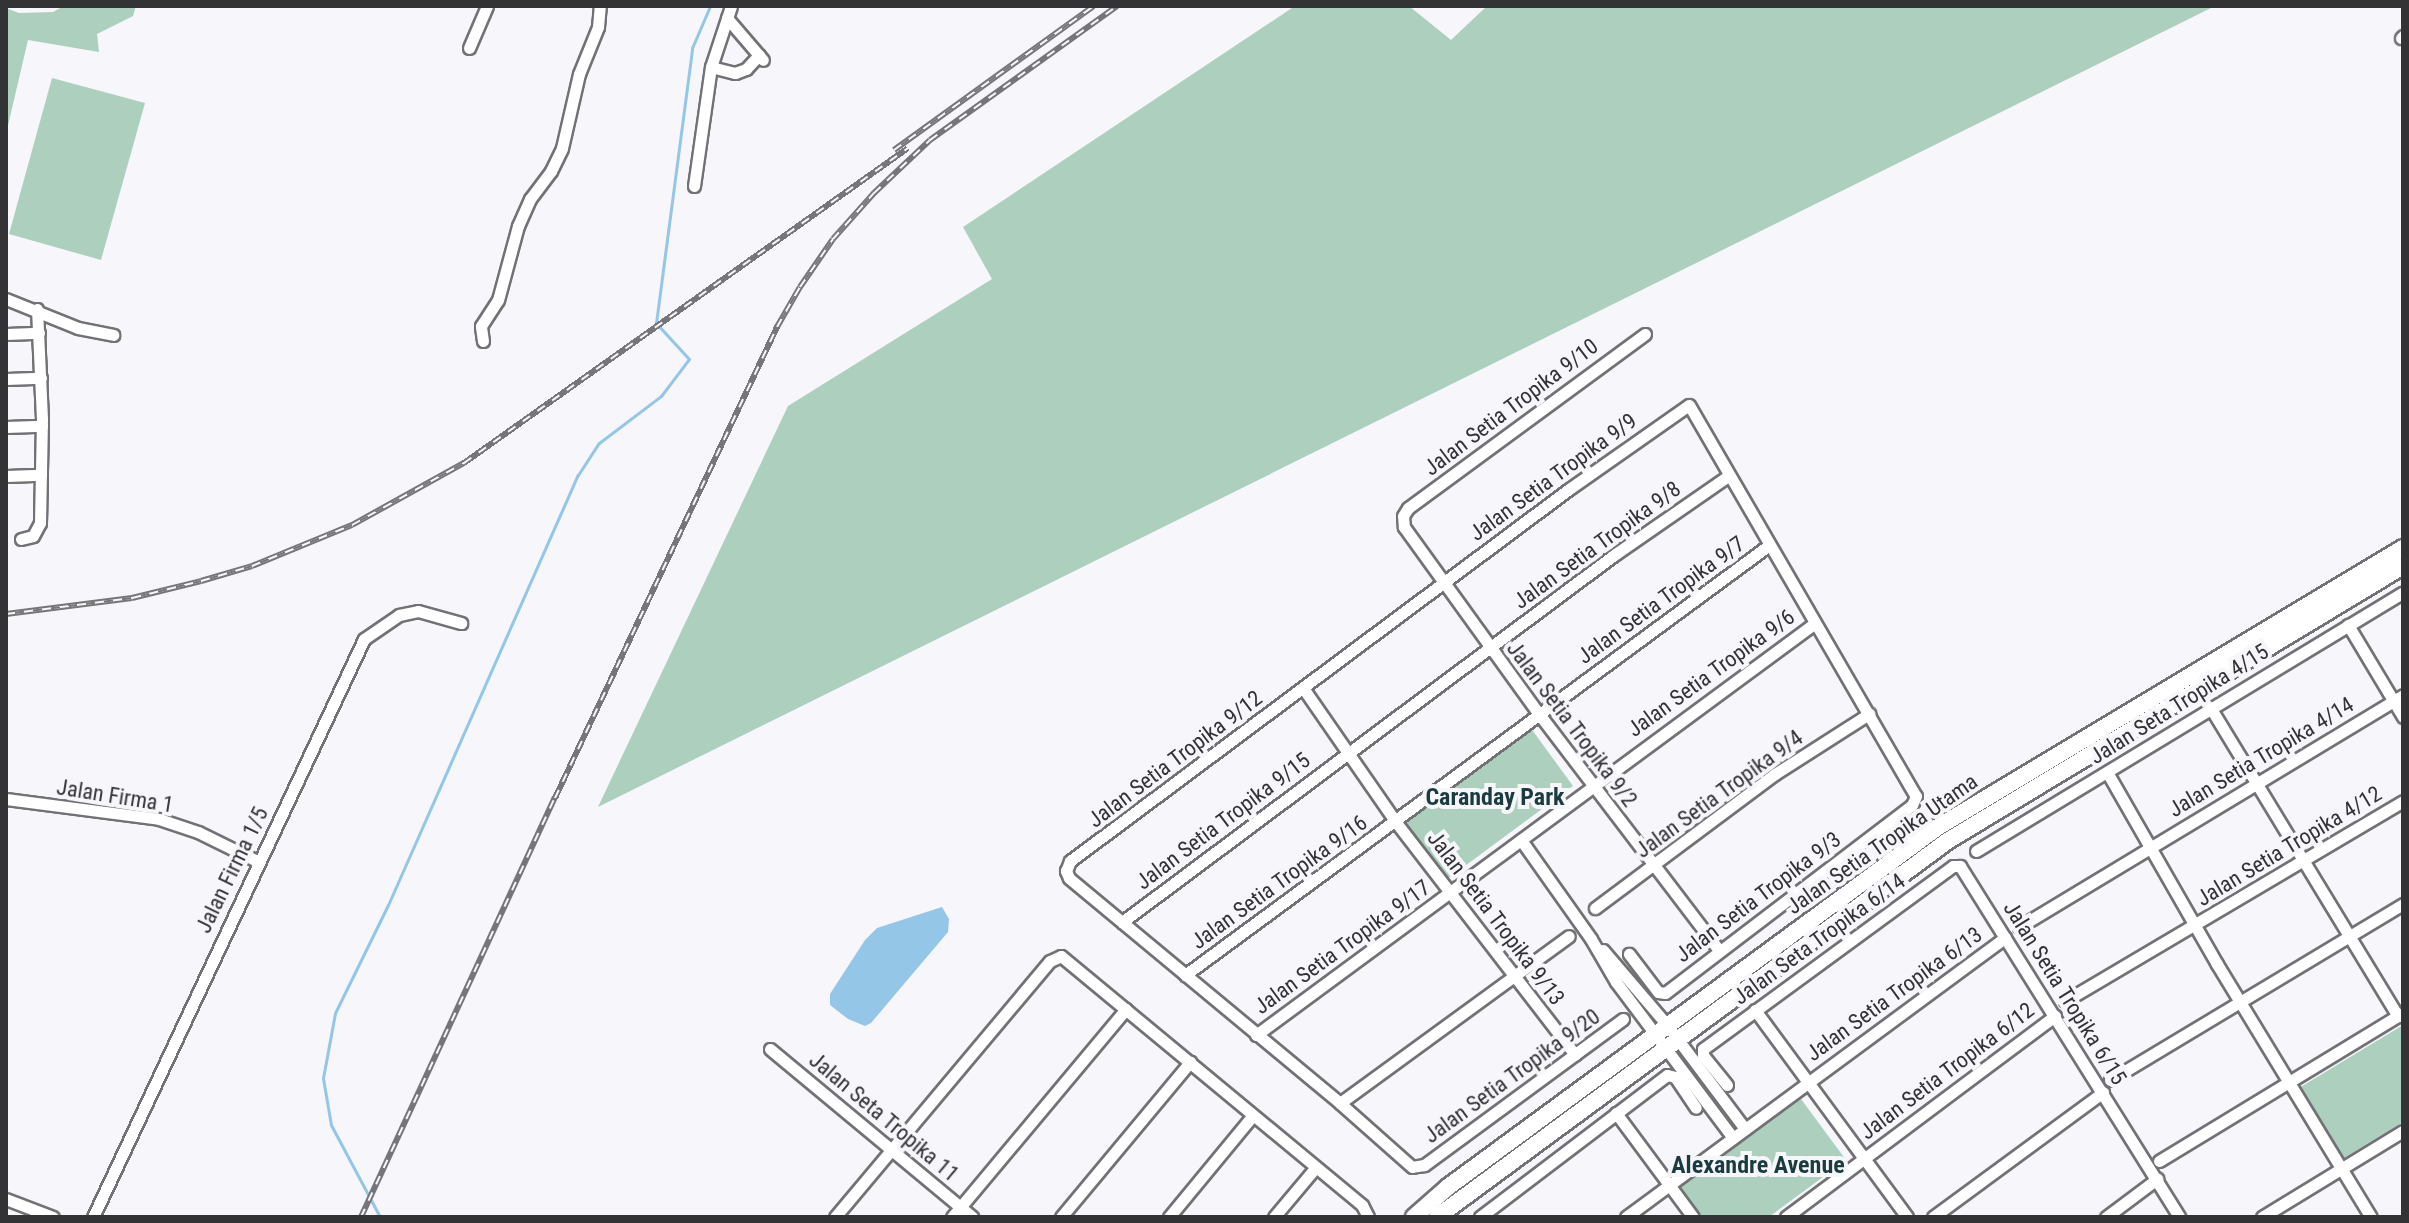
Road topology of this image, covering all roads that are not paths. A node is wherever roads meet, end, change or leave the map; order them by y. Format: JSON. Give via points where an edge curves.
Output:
{"nodes":[{"id":1,"x":487,"y":6,"type":"edge"},
{"id":2,"x":600,"y":6,"type":"edge"},
{"id":3,"x":729,"y":12,"type":"edge"},
{"id":4,"x":469,"y":48,"type":"dead end"},
{"id":5,"x":711,"y":67,"type":"junction"},
{"id":6,"x":694,"y":186,"type":"dead end"},
{"id":7,"x":6,"y":299,"type":"edge"},
{"id":8,"x":37,"y":309,"type":"junction"},
{"id":9,"x":39,"y":333,"type":"junction"},
{"id":10,"x":6,"y":334,"type":"edge"},
{"id":11,"x":1645,"y":334,"type":"dead end"},
{"id":12,"x":113,"y":335,"type":"dead end"},
{"id":13,"x":483,"y":341,"type":"dead end"},
{"id":14,"x":41,"y":378,"type":"junction"},
{"id":15,"x":6,"y":379,"type":"edge"},
{"id":16,"x":42,"y":426,"type":"junction"},
{"id":17,"x":6,"y":427,"type":"edge"},
{"id":18,"x":41,"y":475,"type":"junction"},
{"id":19,"x":6,"y":476,"type":"edge"},
{"id":20,"x":1728,"y":476,"type":"junction"},
{"id":21,"x":1403,"y":516,"type":"joint"},
{"id":22,"x":21,"y":539,"type":"dead end"},
{"id":23,"x":1768,"y":546,"type":"junction"},
{"id":24,"x":2403,"y":548,"type":"edge"},
{"id":25,"x":2403,"y":566,"type":"edge"},
{"id":26,"x":1443,"y":583,"type":"junction"},
{"id":27,"x":2403,"y":592,"type":"edge"},
{"id":28,"x":461,"y":623,"type":"dead end"},
{"id":29,"x":1815,"y":623,"type":"junction"},
{"id":30,"x":2348,"y":625,"type":"junction"},
{"id":31,"x":1490,"y":647,"type":"junction"},
{"id":32,"x":1303,"y":688,"type":"junction"},
{"id":33,"x":2398,"y":698,"type":"edge"},
{"id":34,"x":2210,"y":707,"type":"junction"},
{"id":35,"x":1539,"y":714,"type":"junction"},
{"id":36,"x":1869,"y":714,"type":"junction"},
{"id":37,"x":2403,"y":717,"type":"edge"},
{"id":38,"x":1348,"y":753,"type":"junction"},
{"id":39,"x":2107,"y":772,"type":"junction"},
{"id":40,"x":1592,"y":784,"type":"junction"},
{"id":41,"x":2255,"y":784,"type":"junction"},
{"id":42,"x":6,"y":799,"type":"edge"},
{"id":43,"x":2403,"y":801,"type":"edge"},
{"id":44,"x":1395,"y":821,"type":"junction"},
{"id":45,"x":1521,"y":840,"type":"junction"},
{"id":46,"x":2149,"y":848,"type":"junction"},
{"id":47,"x":1976,"y":851,"type":"dead end"},
{"id":48,"x":2303,"y":860,"type":"junction"},
{"id":49,"x":259,"y":862,"type":"junction"},
{"id":50,"x":1656,"y":866,"type":"junction"},
{"id":51,"x":1963,"y":869,"type":"joint"},
{"id":52,"x":1453,"y":892,"type":"junction"},
{"id":53,"x":2403,"y":904,"type":"edge"},
{"id":54,"x":1595,"y":908,"type":"dead end"},
{"id":55,"x":1122,"y":922,"type":"junction"},
{"id":56,"x":2194,"y":925,"type":"junction"},
{"id":57,"x":2019,"y":927,"type":"dead end"},
{"id":58,"x":1569,"y":936,"type":"dead end"},
{"id":59,"x":2349,"y":936,"type":"junction"},
{"id":60,"x":2005,"y":938,"type":"junction"},
{"id":61,"x":1591,"y":939,"type":"junction"},
{"id":62,"x":1719,"y":950,"type":"junction"},
{"id":63,"x":1629,"y":954,"type":"dead end"},
{"id":64,"x":1185,"y":975,"type":"junction"},
{"id":65,"x":1514,"y":975,"type":"junction"},
{"id":66,"x":2065,"y":1001,"type":"dead end"},
{"id":67,"x":2240,"y":1002,"type":"junction"},
{"id":68,"x":1635,"y":1007,"type":"junction"},
{"id":69,"x":1126,"y":1009,"type":"junction"},
{"id":70,"x":1755,"y":1010,"type":"junction"},
{"id":71,"x":2400,"y":1015,"type":"edge"},
{"id":72,"x":2055,"y":1016,"type":"junction"},
{"id":73,"x":1659,"y":1018,"type":"junction"},
{"id":74,"x":1623,"y":1019,"type":"dead end"},
{"id":75,"x":1256,"y":1035,"type":"junction"},
{"id":76,"x":1673,"y":1043,"type":"junction"},
{"id":77,"x":770,"y":1049,"type":"dead end"},
{"id":78,"x":1575,"y":1055,"type":"junction"},
{"id":79,"x":1190,"y":1062,"type":"junction"},
{"id":80,"x":1706,"y":1075,"type":"junction"},
{"id":81,"x":2110,"y":1080,"type":"dead end"},
{"id":82,"x":1694,"y":1083,"type":"junction"},
{"id":83,"x":1807,"y":1083,"type":"junction"},
{"id":84,"x":2290,"y":1084,"type":"junction"},
{"id":85,"x":1727,"y":1085,"type":"dead end"},
{"id":86,"x":2103,"y":1092,"type":"junction"},
{"id":87,"x":1340,"y":1103,"type":"junction"},
{"id":88,"x":1696,"y":1108,"type":"dead end"},
{"id":89,"x":1616,"y":1113,"type":"junction"},
{"id":90,"x":1253,"y":1115,"type":"junction"},
{"id":91,"x":1745,"y":1129,"type":"junction"},
{"id":92,"x":2403,"y":1131,"type":"edge"},
{"id":93,"x":1733,"y":1138,"type":"junction"},
{"id":94,"x":892,"y":1149,"type":"junction"},
{"id":95,"x":1863,"y":1158,"type":"junction"},
{"id":96,"x":2159,"y":1161,"type":"dead end"},
{"id":97,"x":1316,"y":1167,"type":"junction"},
{"id":98,"x":2341,"y":1168,"type":"junction"},
{"id":99,"x":2157,"y":1179,"type":"junction"},
{"id":100,"x":1669,"y":1185,"type":"junction"},
{"id":101,"x":1464,"y":1196,"type":"junction"},
{"id":102,"x":6,"y":1199,"type":"edge"},
{"id":103,"x":956,"y":1212,"type":"edge"},
{"id":104,"x":1481,"y":1215,"type":"edge"},
{"id":105,"x":53,"y":1217,"type":"edge"},
{"id":106,"x":93,"y":1217,"type":"edge"},
{"id":107,"x":835,"y":1217,"type":"edge"},
{"id":108,"x":972,"y":1217,"type":"edge"},
{"id":109,"x":1061,"y":1217,"type":"edge"},
{"id":110,"x":1169,"y":1217,"type":"edge"},
{"id":111,"x":1274,"y":1217,"type":"edge"},
{"id":112,"x":1368,"y":1217,"type":"edge"},
{"id":113,"x":1414,"y":1217,"type":"edge"},
{"id":114,"x":1437,"y":1217,"type":"edge"},
{"id":115,"x":1457,"y":1217,"type":"edge"},
{"id":116,"x":1626,"y":1217,"type":"edge"},
{"id":117,"x":1693,"y":1217,"type":"edge"},
{"id":118,"x":1786,"y":1217,"type":"edge"},
{"id":119,"x":1907,"y":1217,"type":"edge"},
{"id":120,"x":1933,"y":1217,"type":"edge"},
{"id":121,"x":2106,"y":1217,"type":"edge"},
{"id":122,"x":2179,"y":1217,"type":"edge"},
{"id":123,"x":2262,"y":1217,"type":"edge"},
{"id":124,"x":2371,"y":1217,"type":"edge"}],
"edges":[{"from":1,"to":4,"type":"street"},
{"from":2,"to":13,"type":"street","via":[[562,148],[518,226],[498,300],[481,326]]},
{"from":3,"to":5,"type":"street"},
{"from":3,"to":5,"type":"street","via":[[761,58],[735,73]]},
{"from":5,"to":6,"type":"street"},
{"from":7,"to":8,"type":"street"},
{"from":8,"to":9,"type":"street"},
{"from":8,"to":12,"type":"street","via":[[78,328]]},
{"from":9,"to":10,"type":"street"},
{"from":9,"to":14,"type":"street"},
{"from":11,"to":21,"type":"street","name":"Jalan Setia Tropika 9/10"},
{"from":14,"to":15,"type":"street"},
{"from":14,"to":16,"type":"street"},
{"from":16,"to":17,"type":"street"},
{"from":16,"to":18,"type":"street"},
{"from":18,"to":19,"type":"street"},
{"from":18,"to":22,"type":"street","via":[[39,527],[33,536]]},
{"from":20,"to":23,"type":"street"},
{"from":20,"to":26,"type":"street","name":"Jalan Setia Tropika 9/9","via":[[1689,405]]},
{"from":20,"to":31,"type":"street","name":"Jalan Setia Tropika 9/8"},
{"from":21,"to":26,"type":"street","name":"Jalan Setia Tropika 9/2","via":[[1404,527]]},
{"from":23,"to":29,"type":"street"},
{"from":23,"to":35,"type":"street","name":"Jalan Setia Tropika 9/7"},
{"from":24,"to":73,"type":"main road","name":"Jalan Setia Tropika Utama","via":[[1938,827]]},
{"from":25,"to":76,"type":"main road","name":"Jalan Setia Tropika Utama","via":[[1949,840]]},
{"from":26,"to":31,"type":"street","name":"Jalan Setia Tropika 9/2"},
{"from":26,"to":32,"type":"street","name":"Jalan Setia Tropika 9/9"},
{"from":27,"to":30,"type":"street","name":"Jalan Seta Tropika 4/15"},
{"from":28,"to":49,"type":"street","name":"Jalan Firma 1/5","via":[[418,611],[399,615],[364,639]]},
{"from":29,"to":36,"type":"street"},
{"from":29,"to":40,"type":"street","name":"Jalan Setia Tropika 9/6"},
{"from":30,"to":33,"type":"street"},
{"from":30,"to":34,"type":"street","name":"Jalan Seta Tropika 4/15"},
{"from":31,"to":35,"type":"street","name":"Jalan Setia Tropika 9/2"},
{"from":31,"to":38,"type":"street","name":"Jalan Setia Tropika 9/8"},
{"from":32,"to":38,"type":"street","name":"Jalan Setia Tropika 9/13"},
{"from":32,"to":55,"type":"street","name":"Jalan Setia Tropika 9/12","via":[[1070,861],[1069,878]]},
{"from":33,"to":37,"type":"street"},
{"from":33,"to":41,"type":"street","name":"Jalan Setia Tropika 4/14"},
{"from":34,"to":39,"type":"street","name":"Jalan Seta Tropika 4/15"},
{"from":34,"to":41,"type":"street"},
{"from":35,"to":40,"type":"street","name":"Jalan Setia Tropika 9/2"},
{"from":35,"to":44,"type":"street","name":"Jalan Setia Tropika 9/7"},
{"from":36,"to":50,"type":"street","name":"Jalan Setia Tropika 9/4","via":[[1775,774]]},
{"from":36,"to":62,"type":"street","name":"Jalan Setia Tropika 9/3","via":[[1916,796],[1912,805]]},
{"from":38,"to":44,"type":"street","name":"Jalan Setia Tropika 9/13"},
{"from":38,"to":55,"type":"street","name":"Jalan Setia Tropika 9/15"},
{"from":39,"to":46,"type":"street"},
{"from":39,"to":47,"type":"street","name":"Jalan Seta Tropika 4/15"},
{"from":40,"to":45,"type":"street","name":"Jalan Setia Tropika 9/6"},
{"from":40,"to":50,"type":"street","name":"Jalan Setia Tropika 9/2"},
{"from":41,"to":46,"type":"street","name":"Jalan Setia Tropika 4/14"},
{"from":41,"to":48,"type":"street"},
{"from":42,"to":49,"type":"street","name":"Jalan Firma 1","via":[[159,819]]},
{"from":43,"to":48,"type":"street","name":"Jalan Setia Tropika 4/12"},
{"from":44,"to":52,"type":"street","name":"Jalan Setia Tropika 9/13"},
{"from":44,"to":64,"type":"street","name":"Jalan Setia Tropika 9/16"},
{"from":45,"to":52,"type":"street","name":"Jalan Setia Tropika 9/17"},
{"from":45,"to":61,"type":"street"},
{"from":46,"to":56,"type":"street"},
{"from":46,"to":57,"type":"street","name":"Jalan Setia Tropika 4/14"},
{"from":48,"to":56,"type":"street","name":"Jalan Setia Tropika 4/12"},
{"from":48,"to":59,"type":"street"},
{"from":49,"to":106,"type":"street","name":"Jalan Firma 1/5"},
{"from":50,"to":54,"type":"street","name":"Jalan Setia Tropika 9/4"},
{"from":50,"to":62,"type":"street","name":"Jalan Setia Tropika 9/2"},
{"from":51,"to":60,"type":"street","name":"Jalan Setia Tropika 6/15"},
{"from":51,"to":70,"type":"street","name":"Jalan Seta Tropika 6/14","via":[[1953,866]]},
{"from":52,"to":65,"type":"street","name":"Jalan Setia Tropika 9/13"},
{"from":52,"to":75,"type":"street","name":"Jalan Setia Tropika 9/17"},
{"from":53,"to":59,"type":"street"},
{"from":55,"to":64,"type":"street"},
{"from":56,"to":66,"type":"street","name":"Jalan Setia Tropika 4/12"},
{"from":56,"to":67,"type":"street"},
{"from":58,"to":65,"type":"street"},
{"from":59,"to":67,"type":"street"},
{"from":59,"to":71,"type":"street"},
{"from":60,"to":72,"type":"street","name":"Jalan Setia Tropika 6/15"},
{"from":60,"to":83,"type":"street","name":"Jalan Setia Tropika 6/13"},
{"from":61,"to":68,"type":"street"},
{"from":61,"to":73,"type":"street"},
{"from":62,"to":63,"type":"street","name":"Jalan Setia Tropika 9/3","via":[[1663,994]]},
{"from":64,"to":75,"type":"street"},
{"from":65,"to":78,"type":"street","name":"Jalan Setia Tropika 9/13"},
{"from":65,"to":87,"type":"street"},
{"from":67,"to":81,"type":"street"},
{"from":67,"to":84,"type":"street"},
{"from":68,"to":73,"type":"street"},
{"from":68,"to":73,"type":"street"},
{"from":69,"to":79,"type":"street"},
{"from":69,"to":94,"type":"street","via":[[1067,958],[1055,958]]},
{"from":69,"to":103,"type":"street"},
{"from":70,"to":83,"type":"street"},
{"from":70,"to":85,"type":"street","name":"Jalan Seta Tropika 6/14","via":[[1702,1052]]},
{"from":71,"to":84,"type":"street"},
{"from":72,"to":86,"type":"street","name":"Jalan Setia Tropika 6/15"},
{"from":72,"to":95,"type":"street","name":"Jalan Setia Tropika 6/12"},
{"from":73,"to":76,"type":"street"},
{"from":73,"to":113,"type":"main road","name":"Jalan Setia Tropika Utama","via":[[1638,1048]]},
{"from":74,"to":78,"type":"street","name":"Jalan Setia Tropika 9/20"},
{"from":75,"to":87,"type":"street"},
{"from":76,"to":80,"type":"street"},
{"from":76,"to":82,"type":"street"},
{"from":76,"to":101,"type":"main road","name":"Jalan Setia Tropika Utama"},
{"from":77,"to":94,"type":"street","name":"Jalan Seta Tropika 11"},
{"from":78,"to":87,"type":"street","name":"Jalan Setia Tropika 9/20","via":[[1424,1165],[1406,1163]]},
{"from":79,"to":90,"type":"street"},
{"from":79,"to":109,"type":"street"},
{"from":80,"to":82,"type":"street"},
{"from":80,"to":91,"type":"street"},
{"from":82,"to":93,"type":"street"},
{"from":83,"to":91,"type":"street","name":"Jalan Setia Tropika 6/13"},
{"from":83,"to":95,"type":"street"},
{"from":84,"to":96,"type":"street"},
{"from":84,"to":98,"type":"street"},
{"from":86,"to":99,"type":"street","name":"Jalan Setia Tropika 6/15"},
{"from":86,"to":120,"type":"street"},
{"from":88,"to":89,"type":"street","via":[[1670,1074]]},
{"from":89,"to":100,"type":"street"},
{"from":89,"to":104,"type":"street"},
{"from":90,"to":97,"type":"street"},
{"from":90,"to":110,"type":"street"},
{"from":91,"to":93,"type":"street","name":"Jalan Setia Tropika 6/13"},
{"from":92,"to":98,"type":"street"},
{"from":93,"to":100,"type":"street","name":"Jalan Setia Tropika 6/13"},
{"from":94,"to":103,"type":"street","name":"Jalan Seta Tropika 11"},
{"from":94,"to":107,"type":"street"},
{"from":95,"to":118,"type":"street","name":"Jalan Setia Tropika 6/12"},
{"from":95,"to":119,"type":"street"},
{"from":97,"to":111,"type":"street"},
{"from":97,"to":112,"type":"street","via":[[1362,1205]]},
{"from":98,"to":123,"type":"street"},
{"from":98,"to":124,"type":"street"},
{"from":99,"to":121,"type":"street"},
{"from":99,"to":122,"type":"street","name":"Jalan Setia Tropika 6/15"},
{"from":100,"to":116,"type":"street","name":"Jalan Setia Tropika 6/13"},
{"from":100,"to":117,"type":"street"},
{"from":101,"to":114,"type":"main road","name":"Jalan Setia Tropika Utama"},
{"from":101,"to":115,"type":"main road"},
{"from":102,"to":105,"type":"street"},
{"from":103,"to":108,"type":"street","name":"Jalan Seta Tropika 11"}]}
